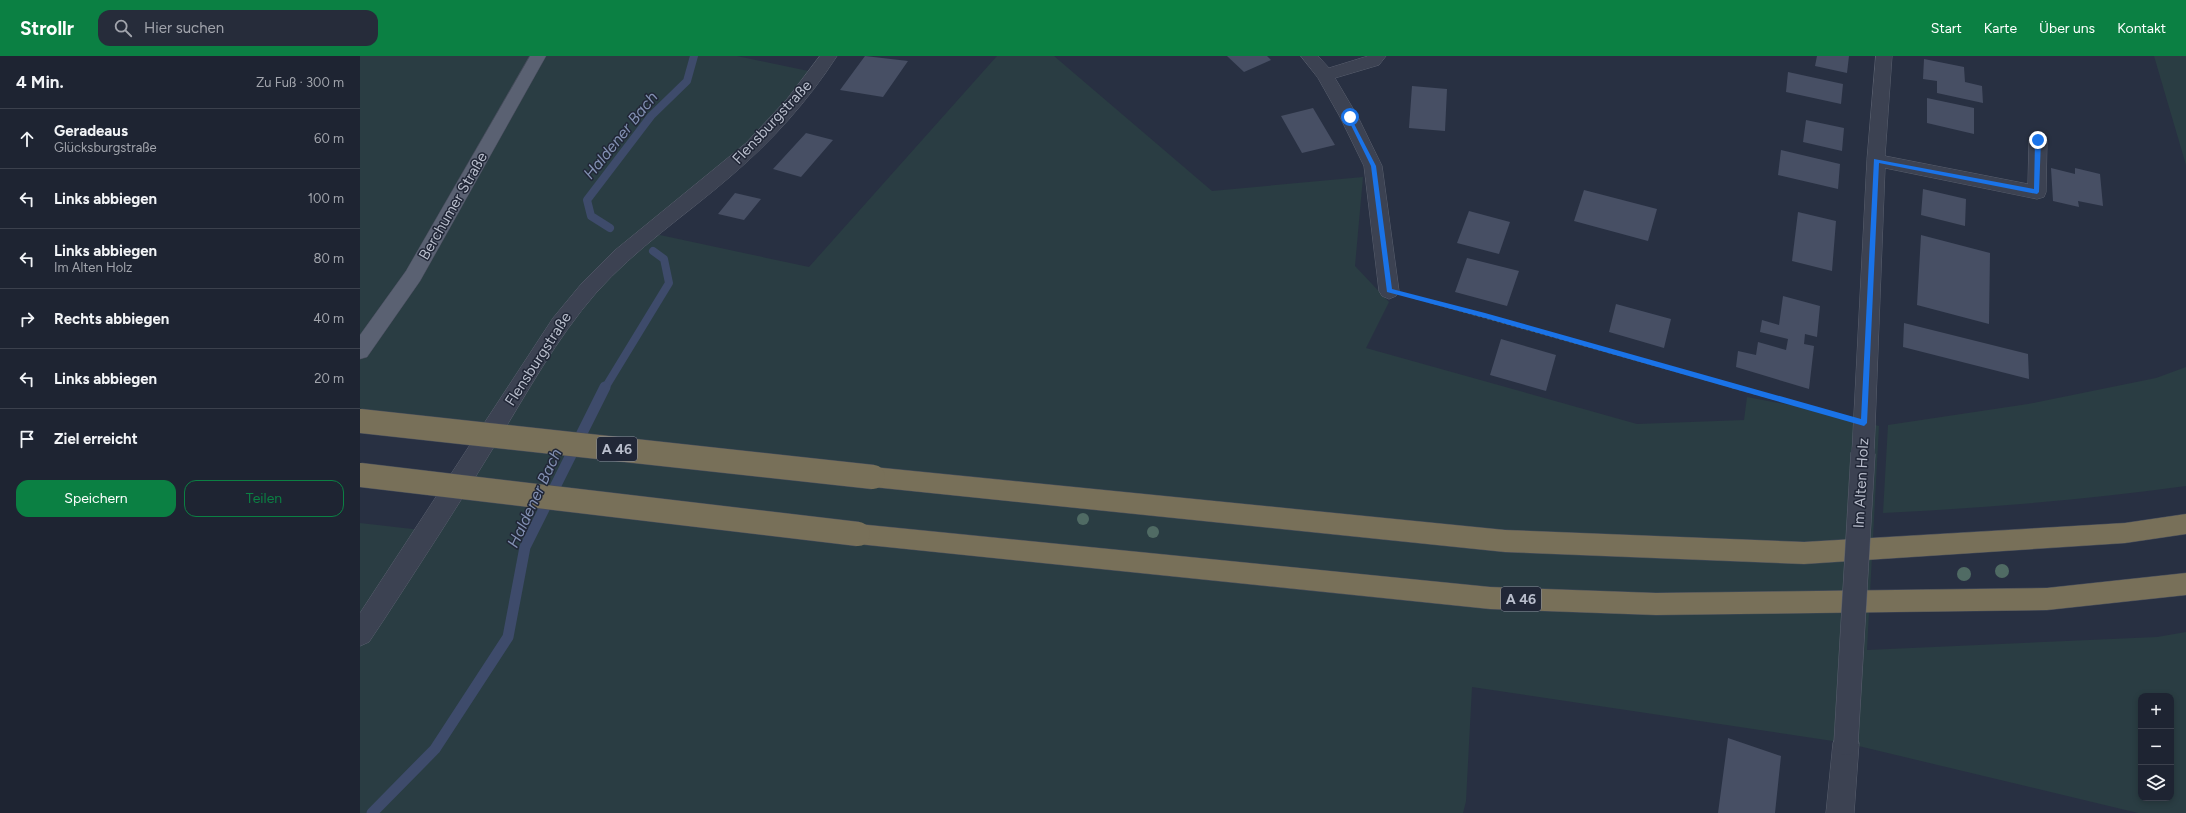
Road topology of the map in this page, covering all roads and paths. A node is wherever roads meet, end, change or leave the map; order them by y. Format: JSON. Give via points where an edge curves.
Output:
{"nodes":[{"id":1,"x":538,"y":56,"type":"edge"},
{"id":2,"x":829,"y":56,"type":"edge"},
{"id":3,"x":1309,"y":56,"type":"edge"},
{"id":4,"x":1378,"y":56,"type":"edge"},
{"id":5,"x":1884,"y":56,"type":"edge"},
{"id":6,"x":1325,"y":75,"type":"junction"},
{"id":7,"x":2038,"y":140,"type":"dead end"},
{"id":8,"x":1876,"y":160,"type":"junction"},
{"id":9,"x":1389,"y":291,"type":"joint"},
{"id":10,"x":360,"y":351,"type":"edge"},
{"id":11,"x":360,"y":421,"type":"edge"},
{"id":12,"x":1864,"y":423,"type":"junction"},
{"id":13,"x":360,"y":475,"type":"edge"},
{"id":14,"x":2186,"y":524,"type":"edge"},
{"id":15,"x":2186,"y":584,"type":"edge"},
{"id":16,"x":360,"y":634,"type":"edge"},
{"id":17,"x":1840,"y":813,"type":"edge"}],
"edges":[{"from":1,"to":10,"type":"main road","name":"Berchumer Straße","via":[[413,276]]},
{"from":2,"to":16,"type":"street","name":"Flensburgstraße","via":[[818,73],[765,134],[724,172],[645,232],[616,259],[562,319],[430,531]]},
{"from":3,"to":6,"type":"street"},
{"from":4,"to":6,"type":"street","via":[[1373,61]]},
{"from":5,"to":8,"type":"street","name":"Im Alten Holz"},
{"from":6,"to":9,"type":"street","via":[[1350,117],[1373,166]]},
{"from":7,"to":8,"type":"street","via":[[2037,192]]},
{"from":8,"to":12,"type":"street","name":"Im Alten Holz"},
{"from":9,"to":12,"type":"path"},
{"from":11,"to":14,"type":"highway","number":"A 46","bridge":true,"via":[[874,477],[1505,541],[1804,553],[2125,533]]},
{"from":12,"to":17,"type":"street","name":"Im Alten Holz","bridge":true},
{"from":13,"to":15,"type":"highway","number":"A 46","bridge":true,"via":[[858,534],[1490,598],[1656,604],[2047,599]]}]}
